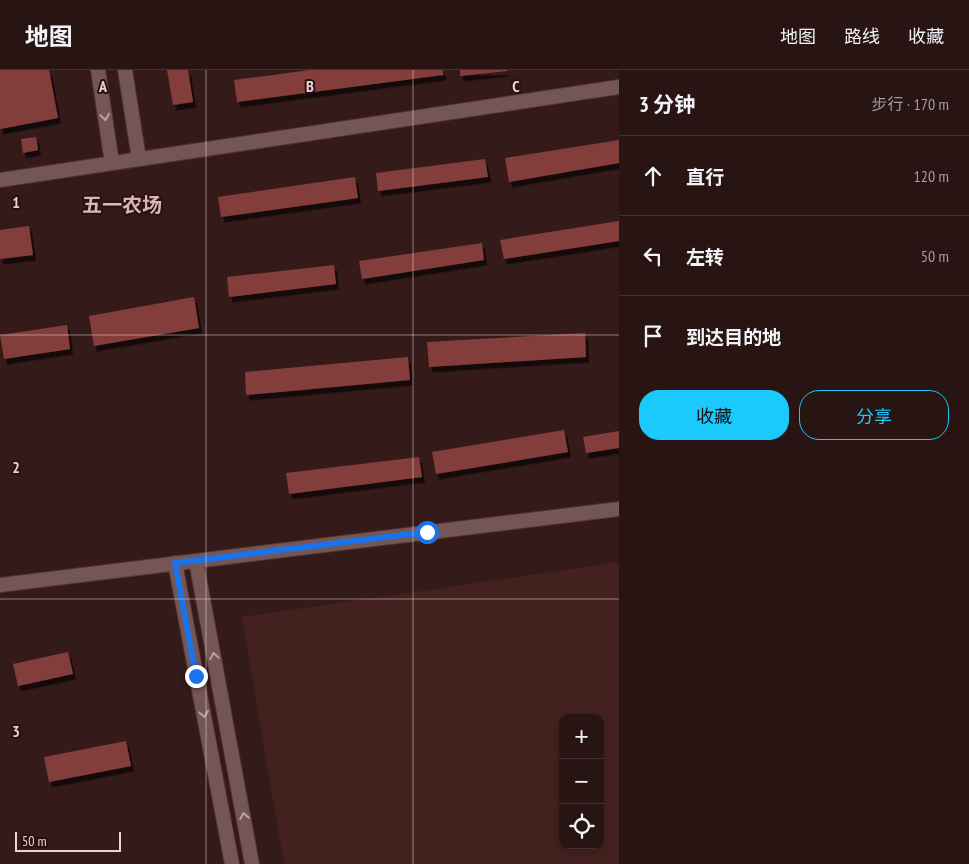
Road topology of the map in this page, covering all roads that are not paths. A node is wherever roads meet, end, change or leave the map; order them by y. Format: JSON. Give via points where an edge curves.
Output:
{"nodes":[{"id":1,"x":98,"y":70,"type":"edge"},
{"id":2,"x":125,"y":70,"type":"edge"},
{"id":3,"x":619,"y":87,"type":"edge"},
{"id":4,"x":139,"y":159,"type":"junction"},
{"id":5,"x":112,"y":163,"type":"junction"},
{"id":6,"x":0,"y":180,"type":"edge"},
{"id":7,"x":619,"y":509,"type":"edge"},
{"id":8,"x":196,"y":561,"type":"junction"},
{"id":9,"x":175,"y":563,"type":"junction"},
{"id":10,"x":0,"y":585,"type":"edge"},
{"id":11,"x":232,"y":864,"type":"edge"},
{"id":12,"x":252,"y":864,"type":"edge"}],
"edges":[{"from":1,"to":5,"type":"street","one_way":true},
{"from":2,"to":4,"type":"street"},
{"from":3,"to":4,"type":"street"},
{"from":4,"to":5,"type":"street"},
{"from":5,"to":6,"type":"street"},
{"from":7,"to":8,"type":"street"},
{"from":8,"to":9,"type":"street"},
{"from":12,"to":8,"type":"street","one_way":true},
{"from":9,"to":10,"type":"street"},
{"from":9,"to":11,"type":"street","one_way":true}]}
